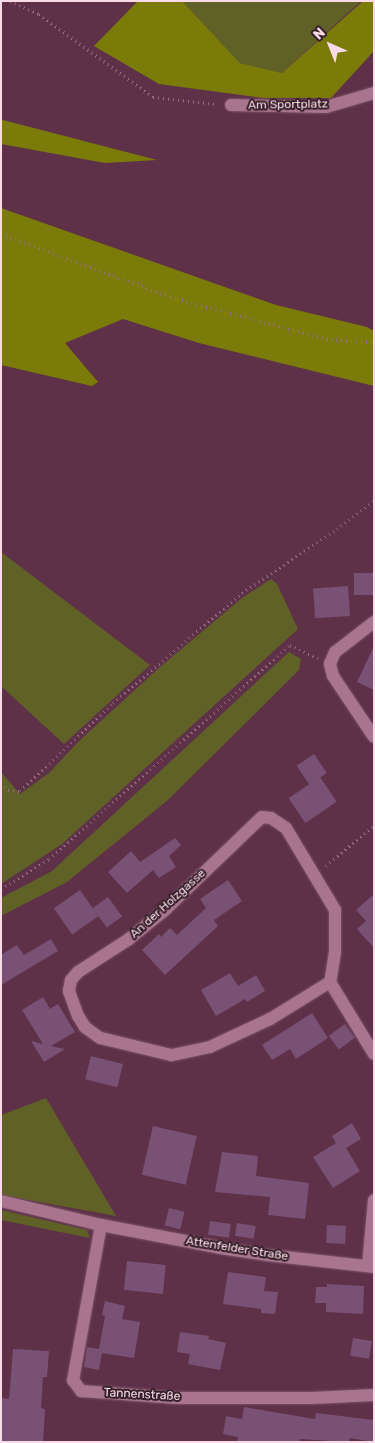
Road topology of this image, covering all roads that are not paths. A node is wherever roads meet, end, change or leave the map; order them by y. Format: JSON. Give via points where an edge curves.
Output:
{"nodes":[{"id":1,"x":374,"y":93,"type":"edge"},
{"id":2,"x":231,"y":105,"type":"road end"},
{"id":3,"x":374,"y":622,"type":"edge"},
{"id":4,"x":374,"y":737,"type":"edge"},
{"id":5,"x":330,"y":982,"type":"junction"},
{"id":6,"x":374,"y":1054,"type":"edge"},
{"id":7,"x":374,"y":1200,"type":"edge"},
{"id":8,"x":1,"y":1201,"type":"edge"},
{"id":9,"x":101,"y":1225,"type":"junction"},
{"id":10,"x":371,"y":1267,"type":"edge"},
{"id":11,"x":374,"y":1395,"type":"edge"}],
"edges":[{"from":1,"to":2,"type":"street","name":"Am Sportplatz","via":[[326,107]]},
{"from":3,"to":4,"type":"street","via":[[335,652],[330,664],[333,676]]},
{"from":5,"to":5,"type":"street","name":"An der Holzgasse","via":[[336,952],[335,910],[286,828],[271,818],[262,817],[158,915],[129,939],[78,972],[71,980],[69,990],[85,1027],[100,1038],[171,1055],[210,1046],[244,1031]]},
{"from":5,"to":6,"type":"street"},
{"from":7,"to":10,"type":"street"},
{"from":8,"to":9,"type":"street","name":"Attenfelder Straße"},
{"from":9,"to":10,"type":"street","name":"Attenfelder Straße","via":[[267,1256]]},
{"from":9,"to":11,"type":"street","name":"Tannenstraße","via":[[73,1380],[81,1391],[177,1398]]}]}
